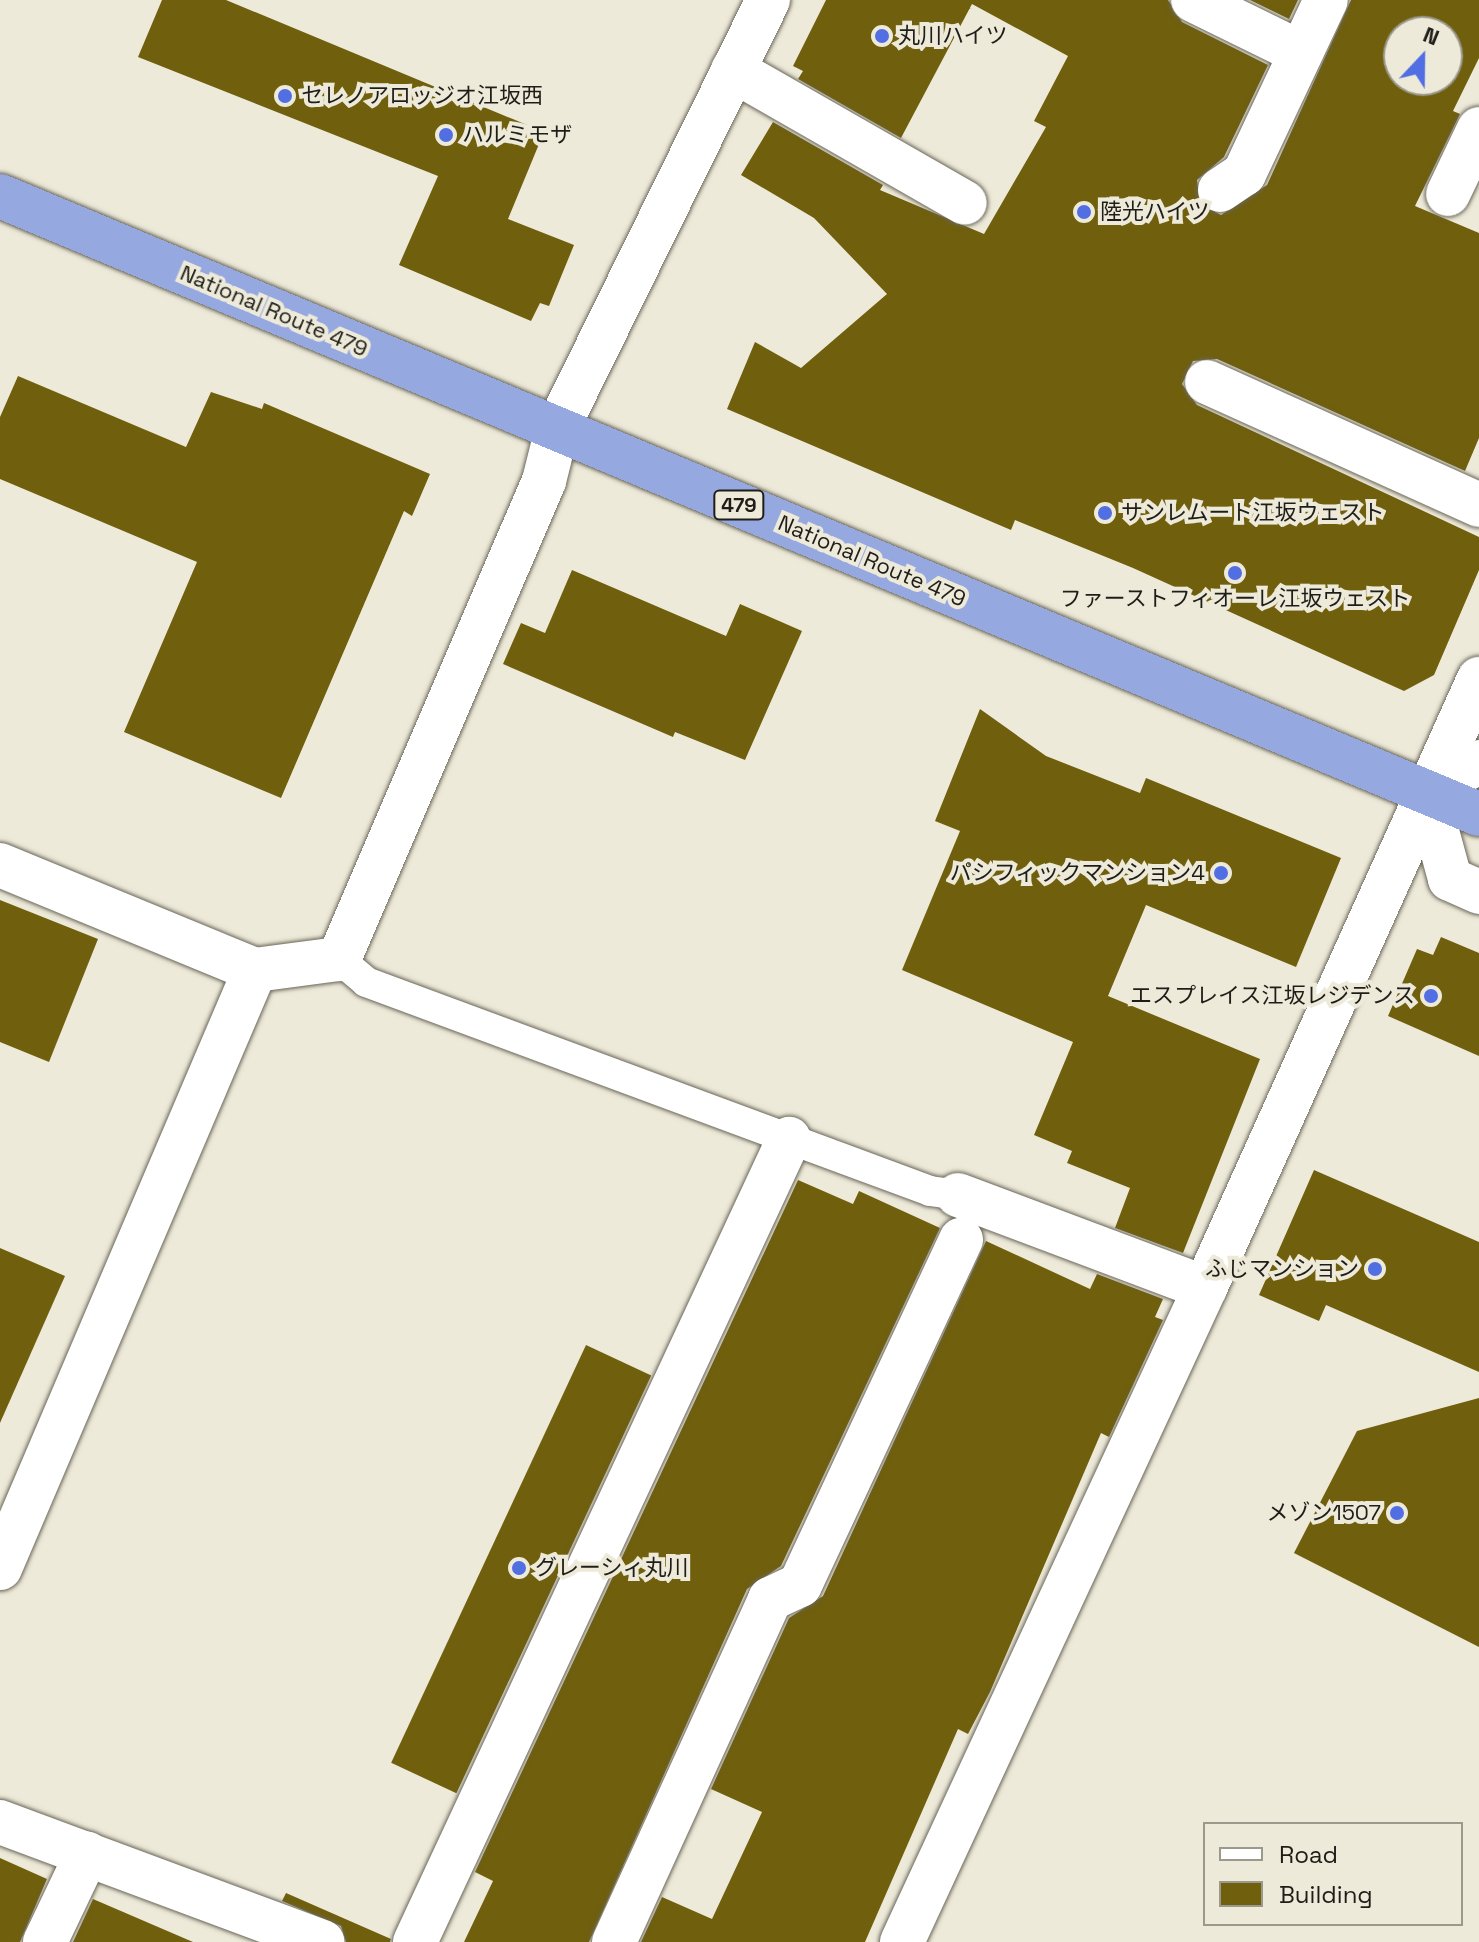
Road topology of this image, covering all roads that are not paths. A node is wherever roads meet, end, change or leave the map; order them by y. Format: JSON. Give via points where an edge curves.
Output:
{"nodes":[{"id":1,"x":768,"y":0,"type":"edge"},
{"id":2,"x":1193,"y":0,"type":"edge"},
{"id":3,"x":1326,"y":0,"type":"edge"},
{"id":4,"x":1301,"y":53,"type":"junction"},
{"id":5,"x":733,"y":70,"type":"junction"},
{"id":6,"x":1479,"y":129,"type":"edge"},
{"id":7,"x":1220,"y":190,"type":"dead end"},
{"id":8,"x":1448,"y":194,"type":"dead end"},
{"id":9,"x":0,"y":196,"type":"edge"},
{"id":10,"x":965,"y":203,"type":"dead end"},
{"id":11,"x":1207,"y":382,"type":"dead end"},
{"id":12,"x":557,"y":429,"type":"junction"},
{"id":13,"x":1479,"y":505,"type":"edge"},
{"id":14,"x":1479,"y":679,"type":"edge"},
{"id":15,"x":1479,"y":762,"type":"edge"},
{"id":16,"x":1426,"y":791,"type":"junction"},
{"id":17,"x":1479,"y":814,"type":"edge"},
{"id":18,"x":0,"y":865,"type":"edge"},
{"id":19,"x":1479,"y":892,"type":"edge"},
{"id":20,"x":339,"y":959,"type":"junction"},
{"id":21,"x":255,"y":970,"type":"junction"},
{"id":22,"x":789,"y":1139,"type":"junction"},
{"id":23,"x":958,"y":1195,"type":"joint"},
{"id":24,"x":961,"y":1240,"type":"dead end"},
{"id":25,"x":1205,"y":1288,"type":"junction"},
{"id":26,"x":0,"y":1568,"type":"edge"},
{"id":27,"x":0,"y":1822,"type":"edge"},
{"id":28,"x":87,"y":1854,"type":"junction"},
{"id":29,"x":260,"y":1932,"type":"edge"},
{"id":30,"x":45,"y":1942,"type":"edge"},
{"id":31,"x":322,"y":1942,"type":"edge"},
{"id":32,"x":415,"y":1942,"type":"edge"},
{"id":33,"x":614,"y":1942,"type":"edge"},
{"id":34,"x":902,"y":1942,"type":"edge"}],
"edges":[{"from":1,"to":5,"type":"street"},
{"from":2,"to":4,"type":"street"},
{"from":3,"to":4,"type":"street"},
{"from":4,"to":7,"type":"street","via":[[1244,174]]},
{"from":5,"to":10,"type":"street"},
{"from":5,"to":12,"type":"street"},
{"from":6,"to":8,"type":"street"},
{"from":9,"to":12,"type":"highway","name":"National Route 479","number":"479"},
{"from":11,"to":13,"type":"street"},
{"from":12,"to":16,"type":"highway","name":"National Route 479","number":"479"},
{"from":12,"to":20,"type":"street","via":[[544,481]]},
{"from":14,"to":16,"type":"street"},
{"from":15,"to":16,"type":"street"},
{"from":16,"to":17,"type":"highway","name":"National Route 479","number":"479"},
{"from":16,"to":19,"type":"street","via":[[1450,879]]},
{"from":16,"to":25,"type":"street"},
{"from":18,"to":21,"type":"street"},
{"from":20,"to":21,"type":"street"},
{"from":20,"to":22,"type":"lane","via":[[366,982]]},
{"from":21,"to":26,"type":"street"},
{"from":22,"to":23,"type":"lane","via":[[930,1191]]},
{"from":22,"to":32,"type":"street"},
{"from":23,"to":25,"type":"street"},
{"from":24,"to":33,"type":"street","via":[[800,1585],[770,1599]]},
{"from":25,"to":34,"type":"street"},
{"from":27,"to":28,"type":"street"},
{"from":28,"to":29,"type":"street"},
{"from":28,"to":30,"type":"street"},
{"from":29,"to":31,"type":"street"}]}
